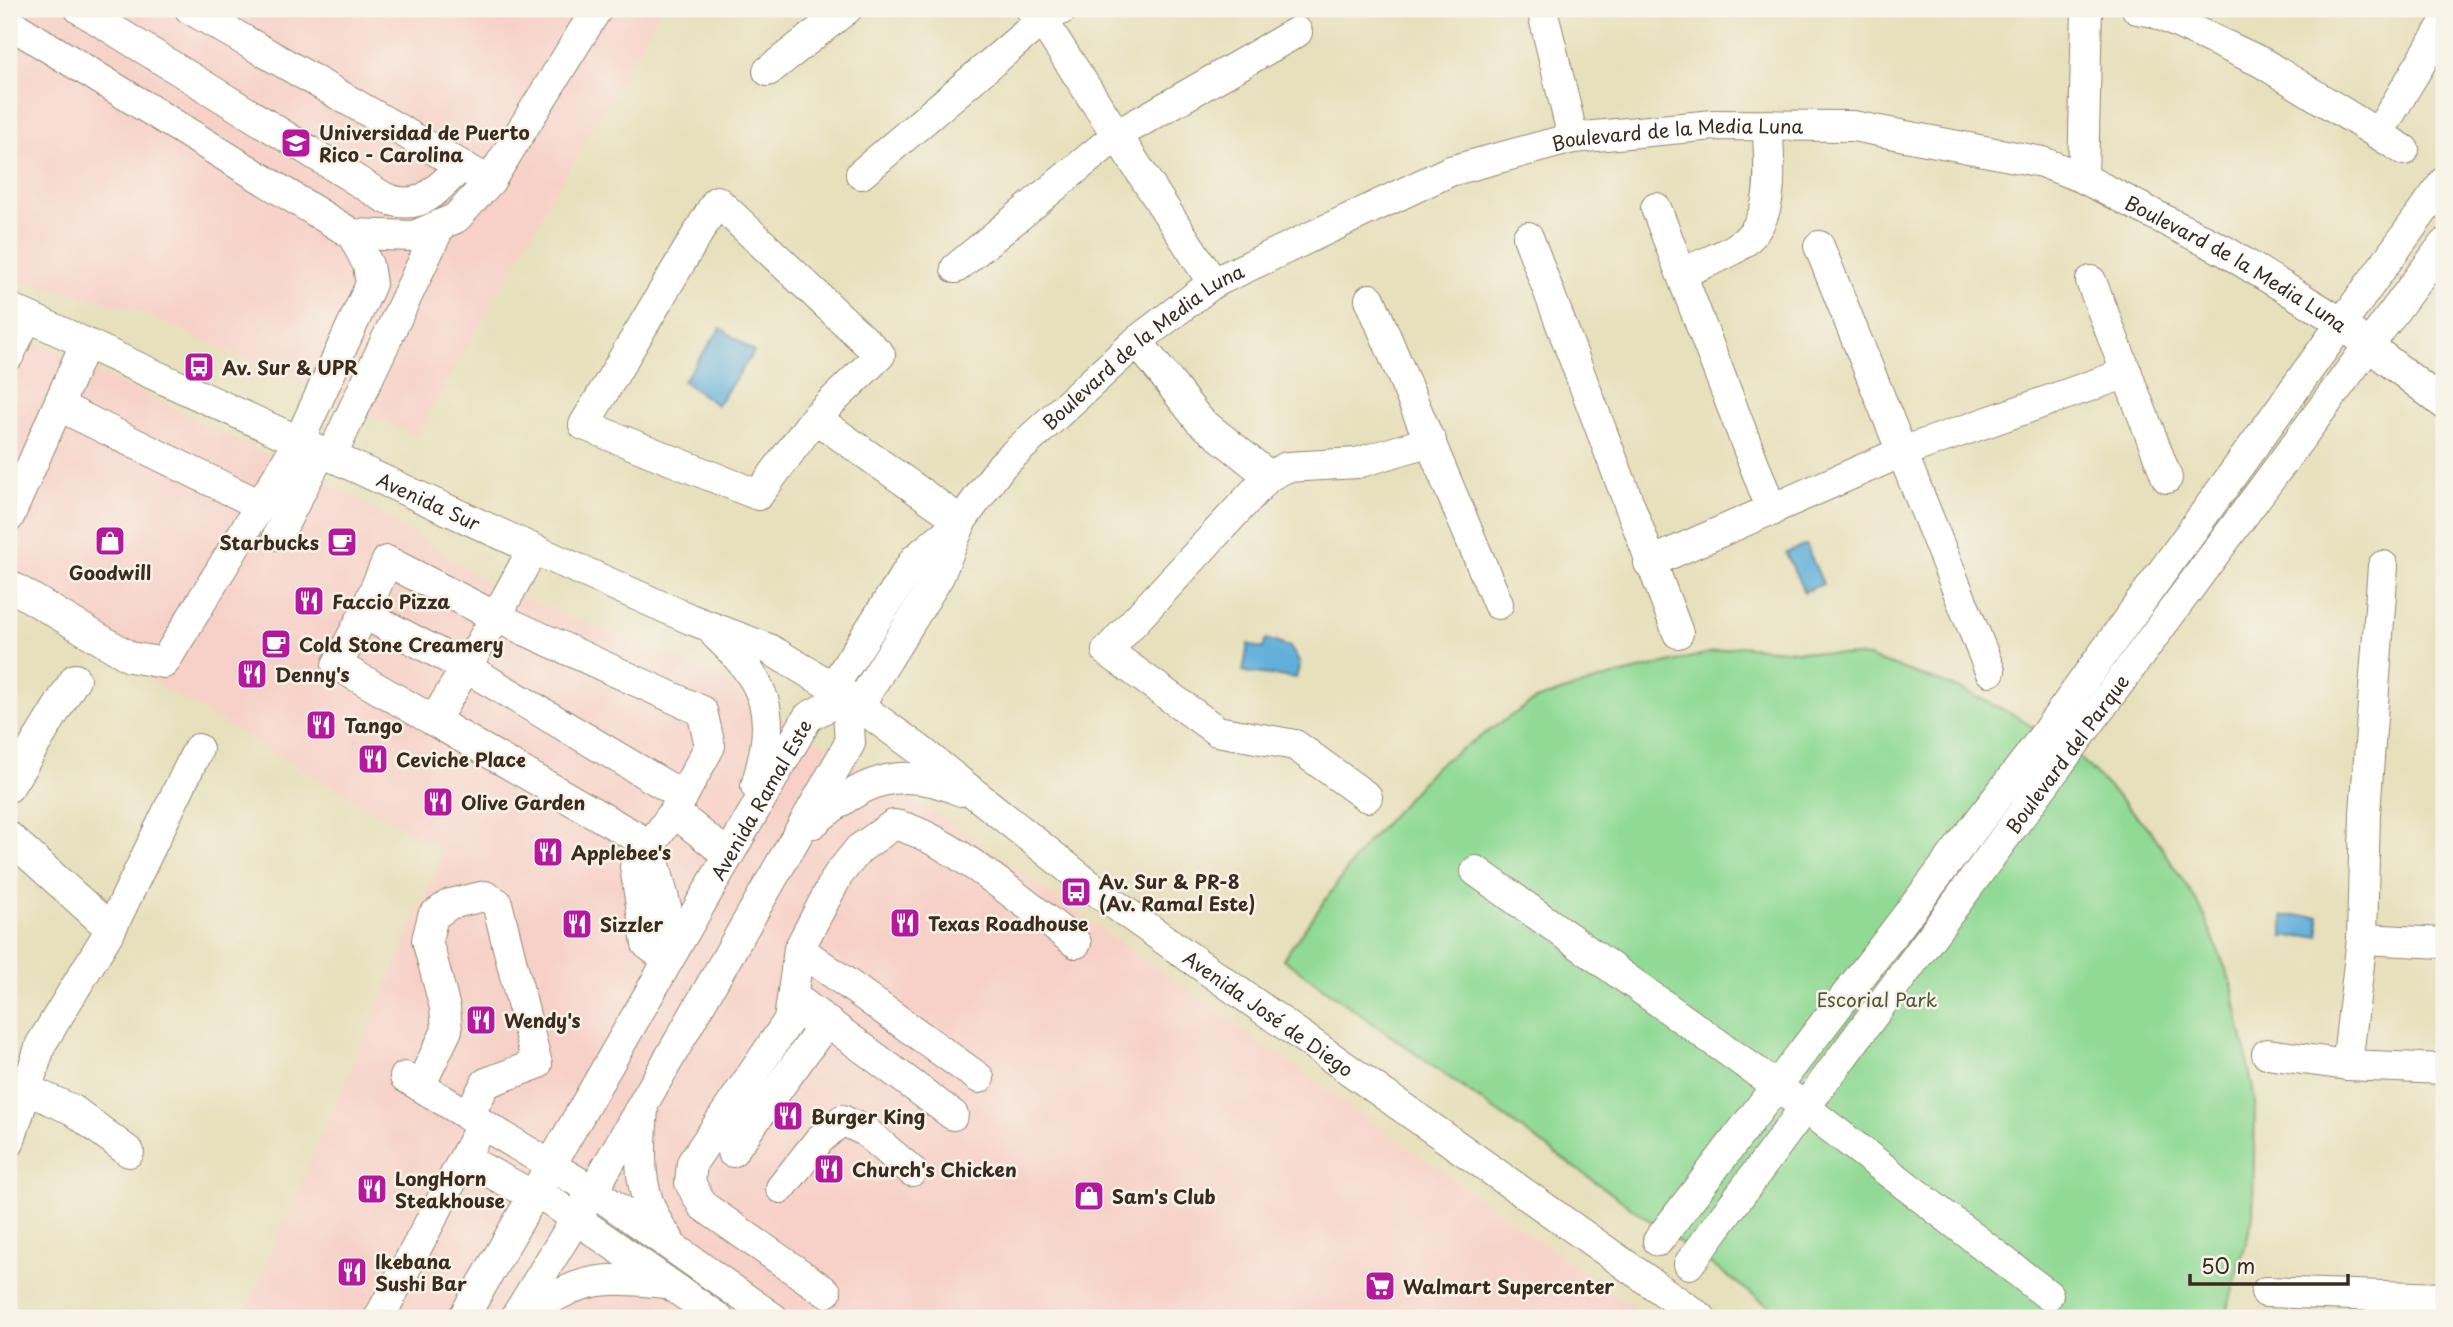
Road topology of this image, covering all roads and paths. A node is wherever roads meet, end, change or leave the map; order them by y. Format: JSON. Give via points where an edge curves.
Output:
{"nodes":[{"id":1,"x":80,"y":9,"type":"edge"},
{"id":2,"x":190,"y":9,"type":"edge"},
{"id":3,"x":846,"y":9,"type":"edge"},
{"id":4,"x":1542,"y":9,"type":"edge"},
{"id":5,"x":2087,"y":9,"type":"edge"},
{"id":6,"x":2137,"y":9,"type":"edge"},
{"id":7,"x":594,"y":10,"type":"edge"},
{"id":8,"x":1043,"y":12,"type":"edge"},
{"id":9,"x":9,"y":23,"type":"edge"},
{"id":10,"x":2444,"y":24,"type":"edge"},
{"id":11,"x":1297,"y":32,"type":"dead end"},
{"id":12,"x":768,"y":71,"type":"dead end"},
{"id":13,"x":1768,"y":125,"type":"junction"},
{"id":14,"x":2378,"y":134,"type":"junction"},
{"id":15,"x":1117,"y":135,"type":"junction"},
{"id":16,"x":1573,"y":138,"type":"junction"},
{"id":17,"x":2404,"y":150,"type":"dead end"},
{"id":18,"x":461,"y":166,"type":"junction"},
{"id":19,"x":861,"y":174,"type":"dead end"},
{"id":20,"x":2083,"y":178,"type":"junction"},
{"id":21,"x":490,"y":181,"type":"junction"},
{"id":22,"x":2444,"y":182,"type":"edge"},
{"id":23,"x":1656,"y":208,"type":"dead end"},
{"id":24,"x":440,"y":226,"type":"junction"},
{"id":25,"x":352,"y":234,"type":"junction"},
{"id":26,"x":1528,"y":237,"type":"dead end"},
{"id":27,"x":2444,"y":244,"type":"edge"},
{"id":28,"x":1819,"y":246,"type":"dead end"},
{"id":29,"x":956,"y":268,"type":"dead end"},
{"id":30,"x":1682,"y":272,"type":"junction"},
{"id":31,"x":2091,"y":281,"type":"dead end"},
{"id":32,"x":1213,"y":283,"type":"junction"},
{"id":33,"x":1370,"y":299,"type":"dead end"},
{"id":34,"x":18,"y":313,"type":"edge"},
{"id":35,"x":2342,"y":325,"type":"junction"},
{"id":36,"x":1137,"y":341,"type":"junction"},
{"id":37,"x":85,"y":344,"type":"junction"},
{"id":38,"x":2370,"y":345,"type":"junction"},
{"id":39,"x":9,"y":355,"type":"edge"},
{"id":40,"x":338,"y":355,"type":"junction"},
{"id":41,"x":371,"y":372,"type":"junction"},
{"id":42,"x":2127,"y":373,"type":"junction"},
{"id":43,"x":2444,"y":404,"type":"edge"},
{"id":44,"x":59,"y":406,"type":"junction"},
{"id":45,"x":815,"y":418,"type":"junction"},
{"id":46,"x":1431,"y":441,"type":"junction"},
{"id":47,"x":317,"y":451,"type":"junction"},
{"id":48,"x":1902,"y":452,"type":"junction"},
{"id":49,"x":1269,"y":476,"type":"junction"},
{"id":50,"x":2167,"y":478,"type":"dead end"},
{"id":51,"x":260,"y":505,"type":"junction"},
{"id":52,"x":1772,"y":511,"type":"junction"},
{"id":53,"x":9,"y":517,"type":"edge"},
{"id":54,"x":961,"y":521,"type":"junction"},
{"id":55,"x":278,"y":535,"type":"dead end"},
{"id":56,"x":533,"y":549,"type":"junction"},
{"id":57,"x":1649,"y":564,"type":"junction"},
{"id":58,"x":2383,"y":566,"type":"dead end"},
{"id":59,"x":9,"y":585,"type":"edge"},
{"id":60,"x":1498,"y":604,"type":"dead end"},
{"id":61,"x":364,"y":614,"type":"junction"},
{"id":62,"x":496,"y":617,"type":"junction"},
{"id":63,"x":706,"y":625,"type":"junction"},
{"id":64,"x":1678,"y":633,"type":"dead end"},
{"id":65,"x":465,"y":667,"type":"junction"},
{"id":66,"x":1990,"y":671,"type":"dead end"},
{"id":67,"x":75,"y":679,"type":"dead end"},
{"id":68,"x":847,"y":696,"type":"junction"},
{"id":69,"x":434,"y":721,"type":"junction"},
{"id":70,"x":198,"y":749,"type":"dead end"},
{"id":71,"x":9,"y":788,"type":"edge"},
{"id":72,"x":1367,"y":797,"type":"dead end"},
{"id":73,"x":986,"y":803,"type":"junction"},
{"id":74,"x":678,"y":804,"type":"junction"},
{"id":75,"x":743,"y":829,"type":"junction"},
{"id":76,"x":796,"y":836,"type":"junction"},
{"id":77,"x":9,"y":837,"type":"edge"},
{"id":78,"x":650,"y":845,"type":"junction"},
{"id":79,"x":728,"y":855,"type":"junction"},
{"id":80,"x":1476,"y":871,"type":"dead end"},
{"id":81,"x":111,"y":929,"type":"junction"},
{"id":82,"x":2362,"y":939,"type":"junction"},
{"id":83,"x":1076,"y":943,"type":"dead end"},
{"id":84,"x":2444,"y":943,"type":"edge"},
{"id":85,"x":799,"y":949,"type":"junction"},
{"id":86,"x":672,"y":953,"type":"junction"},
{"id":87,"x":793,"y":1002,"type":"junction"},
{"id":88,"x":2267,"y":1054,"type":"dead end"},
{"id":89,"x":2347,"y":1065,"type":"junction"},
{"id":90,"x":2444,"y":1069,"type":"edge"},
{"id":91,"x":979,"y":1078,"type":"dead end"},
{"id":92,"x":1778,"y":1087,"type":"junction"},
{"id":93,"x":26,"y":1089,"type":"junction"},
{"id":94,"x":644,"y":1101,"type":"junction"},
{"id":95,"x":1806,"y":1109,"type":"junction"},
{"id":96,"x":953,"y":1115,"type":"dead end"},
{"id":97,"x":475,"y":1120,"type":"junction"},
{"id":98,"x":9,"y":1143,"type":"edge"},
{"id":99,"x":129,"y":1152,"type":"dead end"},
{"id":100,"x":732,"y":1152,"type":"dead end"},
{"id":101,"x":465,"y":1159,"type":"junction"},
{"id":102,"x":912,"y":1171,"type":"dead end"},
{"id":103,"x":539,"y":1183,"type":"junction"},
{"id":104,"x":782,"y":1188,"type":"dead end"},
{"id":105,"x":593,"y":1191,"type":"junction"},
{"id":106,"x":576,"y":1219,"type":"junction"},
{"id":107,"x":1658,"y":1241,"type":"dead end"},
{"id":108,"x":679,"y":1252,"type":"junction"},
{"id":109,"x":1689,"y":1264,"type":"dead end"},
{"id":110,"x":668,"y":1284,"type":"junction"},
{"id":111,"x":826,"y":1292,"type":"dead end"},
{"id":112,"x":2266,"y":1292,"type":"dead end"},
{"id":113,"x":2048,"y":1295,"type":"dead end"},
{"id":114,"x":2444,"y":1298,"type":"edge"},
{"id":115,"x":379,"y":1318,"type":"edge"},
{"id":116,"x":463,"y":1318,"type":"edge"},
{"id":117,"x":515,"y":1318,"type":"edge"},
{"id":118,"x":522,"y":1318,"type":"edge"},
{"id":119,"x":718,"y":1318,"type":"edge"},
{"id":120,"x":773,"y":1318,"type":"edge"},
{"id":121,"x":1701,"y":1318,"type":"edge"}],
"edges":[{"from":1,"to":18,"type":"street","via":[[401,205],[420,203]]},
{"from":2,"to":18,"type":"street"},
{"from":3,"to":12,"type":"street"},
{"from":4,"to":16,"type":"street"},
{"from":5,"to":20,"type":"street"},
{"from":6,"to":14,"type":"street","via":[[2154,12],[2261,62]]},
{"from":7,"to":21,"type":"street"},
{"from":8,"to":15,"type":"street"},
{"from":8,"to":19,"type":"street"},
{"from":9,"to":25,"type":"street"},
{"from":10,"to":14,"type":"street"},
{"from":11,"to":15,"type":"street"},
{"from":13,"to":16,"type":"street","name":"Boulevard de la Media Luna","via":[[1714,125]]},
{"from":13,"to":20,"type":"street","name":"Boulevard de la Media Luna","via":[[1853,126],[2042,162]]},
{"from":13,"to":30,"type":"street","via":[[1769,202],[1759,228],[1736,248]]},
{"from":14,"to":17,"type":"street"},
{"from":15,"to":29,"type":"street"},
{"from":15,"to":32,"type":"street"},
{"from":16,"to":32,"type":"street","name":"Boulevard de la Media Luna","via":[[1450,171]]},
{"from":18,"to":21,"type":"street"},
{"from":20,"to":35,"type":"street","name":"Boulevard de la Media Luna","via":[[2225,251]]},
{"from":21,"to":24,"type":"street","via":[[456,218]]},
{"from":22,"to":35,"type":"street","name":"Boulevard del Parque"},
{"from":23,"to":30,"type":"street"},
{"from":24,"to":25,"type":"street","via":[[414,236]]},
{"from":24,"to":41,"type":"street"},
{"from":25,"to":40,"type":"street","via":[[368,265],[370,284]]},
{"from":26,"to":57,"type":"street"},
{"from":27,"to":38,"type":"street","name":"Boulevard del Parque"},
{"from":28,"to":48,"type":"street"},
{"from":30,"to":52,"type":"street"},
{"from":31,"to":42,"type":"street"},
{"from":32,"to":36,"type":"street","name":"Boulevard de la Media Luna"},
{"from":33,"to":46,"type":"street"},
{"from":34,"to":37,"type":"street","name":"Avenida Sur"},
{"from":34,"to":39,"type":"street"},
{"from":35,"to":38,"type":"street","name":"Boulevard de la Media Luna"},
{"from":35,"to":92,"type":"street","name":"Boulevard del Parque","via":[[2032,752]]},
{"from":36,"to":49,"type":"street","via":[[1199,419]]},
{"from":36,"to":54,"type":"street","name":"Boulevard de la Media Luna","via":[[1003,465]]},
{"from":37,"to":44,"type":"street"},
{"from":37,"to":47,"type":"street","name":"Avenida Sur"},
{"from":38,"to":43,"type":"street","name":"Boulevard de la Media Luna"},
{"from":38,"to":95,"type":"street","name":"Boulevard del Parque"},
{"from":40,"to":41,"type":"street"},
{"from":40,"to":47,"type":"street"},
{"from":41,"to":47,"type":"street"},
{"from":42,"to":48,"type":"street"},
{"from":42,"to":50,"type":"street"},
{"from":44,"to":51,"type":"street"},
{"from":44,"to":53,"type":"street"},
{"from":45,"to":45,"type":"street","via":[[880,355],[717,201],[584,425],[758,495]]},
{"from":45,"to":54,"type":"street"},
{"from":46,"to":49,"type":"street","via":[[1357,463],[1287,467]]},
{"from":46,"to":60,"type":"street"},
{"from":47,"to":51,"type":"street"},
{"from":47,"to":55,"type":"street"},
{"from":47,"to":56,"type":"street","name":"Avenida Sur"},
{"from":48,"to":52,"type":"street"},
{"from":48,"to":66,"type":"street"},
{"from":49,"to":72,"type":"street","via":[[1107,650],[1217,731],[1295,745]]},
{"from":51,"to":59,"type":"street","via":[[164,663],[130,657]]},
{"from":52,"to":57,"type":"street"},
{"from":54,"to":68,"type":"street","name":"Boulevard de la Media Luna","via":[[939,576]]},
{"from":56,"to":62,"type":"street"},
{"from":56,"to":63,"type":"street","name":"Avenida Sur"},
{"from":57,"to":64,"type":"street"},
{"from":58,"to":82,"type":"street","via":[[2365,813]]},
{"from":61,"to":62,"type":"street","via":[[387,561]]},
{"from":61,"to":65,"type":"street"},
{"from":61,"to":69,"type":"street","via":[[337,665]]},
{"from":62,"to":65,"type":"street"},
{"from":62,"to":74,"type":"street","via":[[702,711],[710,746]]},
{"from":63,"to":68,"type":"street","name":"Avenida Sur","via":[[769,649]]},
{"from":63,"to":75,"type":"street","via":[[742,660],[763,693],[769,722],[764,760]]},
{"from":65,"to":69,"type":"street"},
{"from":65,"to":74,"type":"street"},
{"from":67,"to":71,"type":"street"},
{"from":68,"to":73,"type":"street","name":"Avenida José de Diego"},
{"from":68,"to":75,"type":"street","name":"Avenida Ramal Este","via":[[808,717]]},
{"from":68,"to":76,"type":"street","via":[[850,743]]},
{"from":69,"to":78,"type":"street"},
{"from":70,"to":81,"type":"street"},
{"from":73,"to":76,"type":"street","via":[[943,783],[893,778],[866,784],[844,796]]},
{"from":73,"to":121,"type":"street","name":"Avenida José de Diego","via":[[1107,899]]},
{"from":74,"to":78,"type":"street"},
{"from":74,"to":79,"type":"street"},
{"from":75,"to":79,"type":"street","name":"Avenida Ramal Este"},
{"from":76,"to":94,"type":"street"},
{"from":77,"to":81,"type":"street"},
{"from":78,"to":86,"type":"street"},
{"from":79,"to":86,"type":"street","name":"Avenida Ramal Este"},
{"from":80,"to":92,"type":"street"},
{"from":81,"to":93,"type":"street","via":[[41,1044]]},
{"from":82,"to":84,"type":"street"},
{"from":82,"to":89,"type":"street"},
{"from":83,"to":85,"type":"street","via":[[935,840],[909,826],[893,825],[859,849],[838,876]]},
{"from":85,"to":87,"type":"street"},
{"from":85,"to":91,"type":"street"},
{"from":86,"to":103,"type":"street","name":"Avenida Ramal Este"},
{"from":87,"to":96,"type":"street"},
{"from":87,"to":100,"type":"street","via":[[823,1027]]},
{"from":87,"to":111,"type":"street","via":[[789,1020],[692,1163],[690,1183],[703,1206]]},
{"from":88,"to":89,"type":"street"},
{"from":89,"to":90,"type":"street"},
{"from":92,"to":95,"type":"street"},
{"from":92,"to":107,"type":"street","name":"Boulevard del Parque"},
{"from":93,"to":98,"type":"street"},
{"from":93,"to":99,"type":"street","via":[[73,1111]]},
{"from":94,"to":105,"type":"street"},
{"from":94,"to":108,"type":"street","via":[[639,1167],[646,1198],[655,1222]]},
{"from":95,"to":109,"type":"street","name":"Boulevard del Parque"},
{"from":95,"to":113,"type":"street"},
{"from":97,"to":97,"type":"street","via":[[411,1081],[447,1030],[427,940],[433,916],[450,904],[485,896],[496,903],[537,1064],[486,1083]]},
{"from":97,"to":101,"type":"street"},
{"from":97,"to":103,"type":"street"},
{"from":101,"to":103,"type":"street"},
{"from":101,"to":115,"type":"street"},
{"from":102,"to":104,"type":"street","via":[[864,1131],[842,1120],[819,1140]]},
{"from":103,"to":105,"type":"street"},
{"from":103,"to":106,"type":"street"},
{"from":103,"to":116,"type":"street","name":"Avenida Ramal Este"},
{"from":105,"to":106,"type":"street"},
{"from":105,"to":108,"type":"street"},
{"from":106,"to":110,"type":"street"},
{"from":106,"to":117,"type":"street"},
{"from":108,"to":120,"type":"street"},
{"from":110,"to":118,"type":"street","via":[[612,1277],[576,1286]]},
{"from":110,"to":119,"type":"street"},
{"from":112,"to":114,"type":"street"}]}
